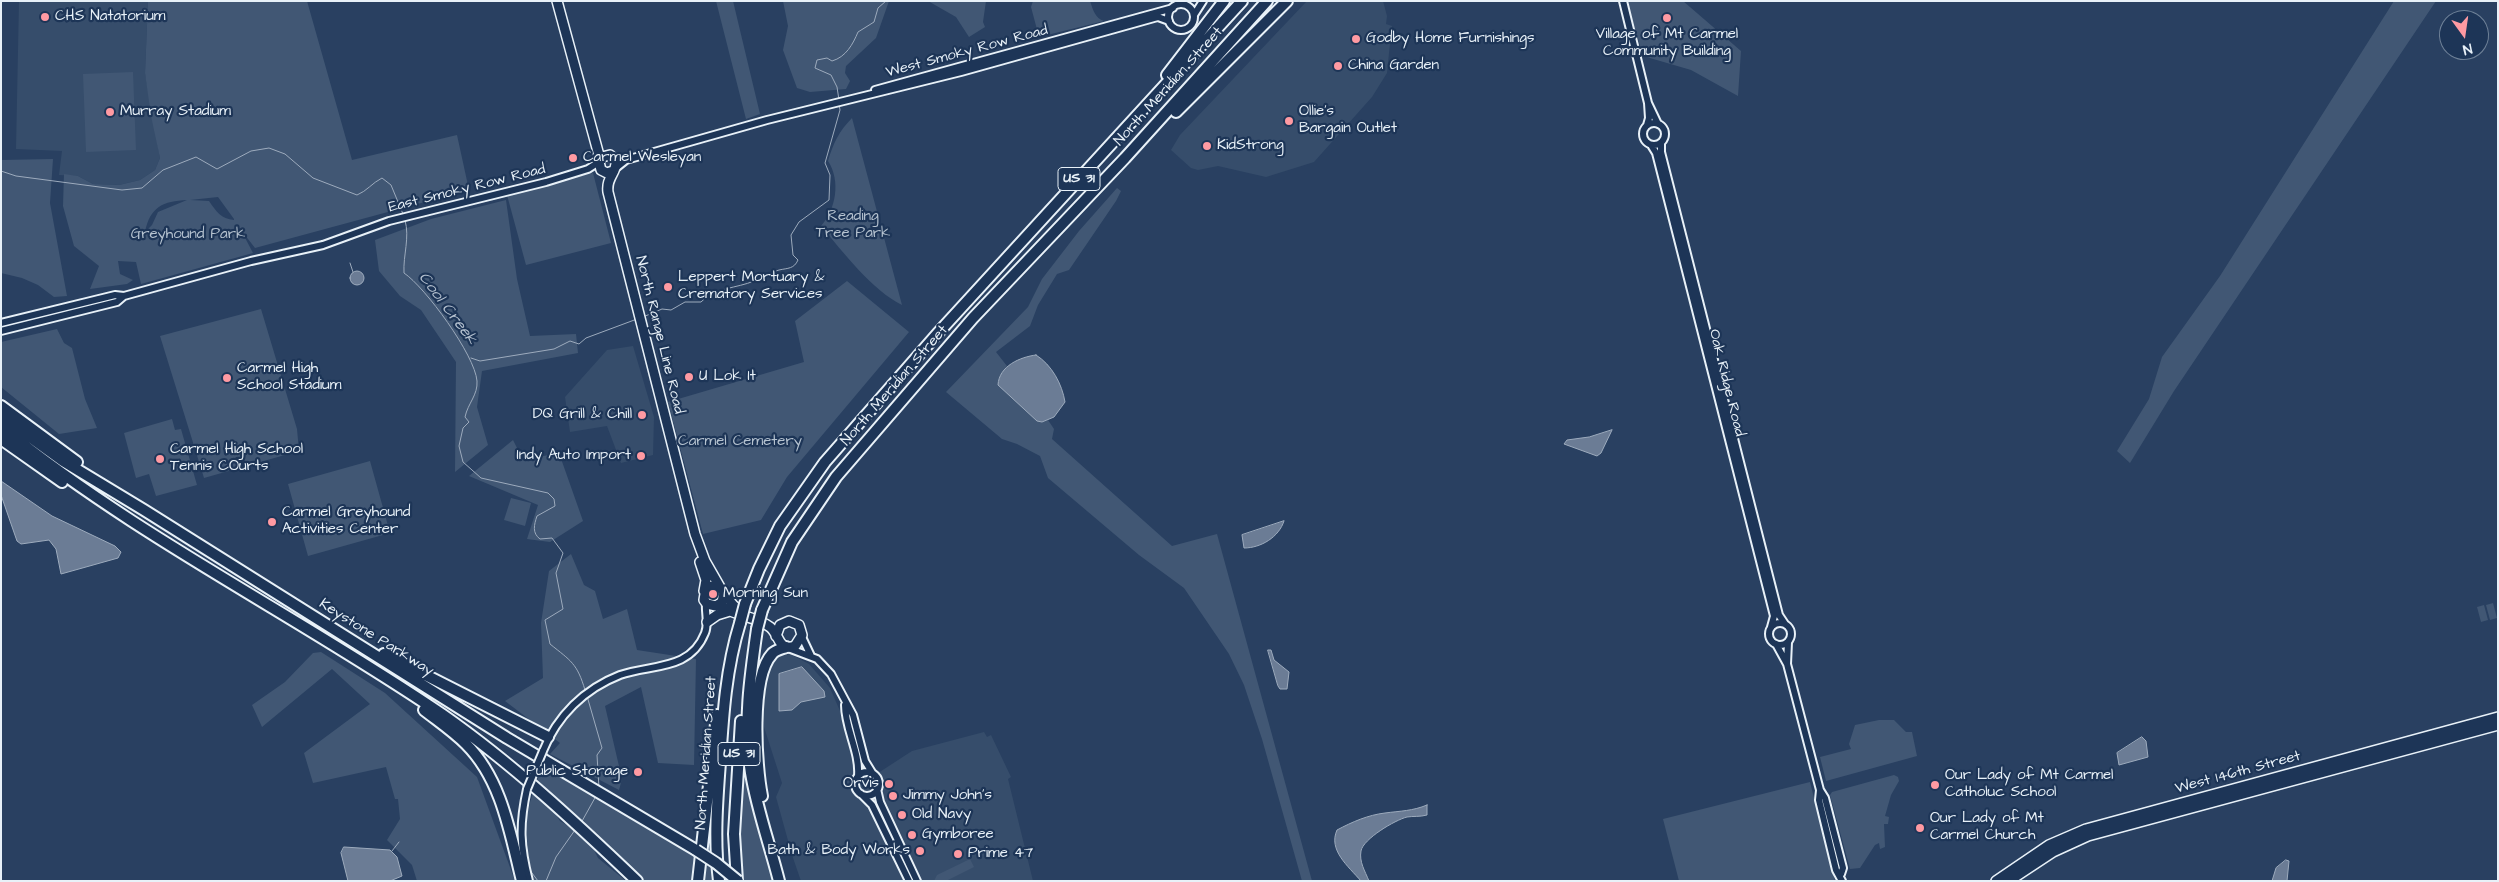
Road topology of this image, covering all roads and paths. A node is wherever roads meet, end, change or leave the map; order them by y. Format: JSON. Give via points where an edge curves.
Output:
{"nodes":[{"id":1,"x":557,"y":1,"type":"edge"},
{"id":2,"x":1198,"y":1,"type":"edge"},
{"id":3,"x":1203,"y":1,"type":"edge"},
{"id":4,"x":1224,"y":1,"type":"edge"},
{"id":5,"x":1242,"y":1,"type":"edge"},
{"id":6,"x":1267,"y":1,"type":"edge"},
{"id":7,"x":1286,"y":1,"type":"edge"},
{"id":8,"x":1623,"y":1,"type":"edge"},
{"id":9,"x":1187,"y":6,"type":"junction"},
{"id":10,"x":1172,"y":8,"type":"junction"},
{"id":11,"x":1194,"y":15,"type":"junction"},
{"id":12,"x":1169,"y":21,"type":"junction"},
{"id":13,"x":848,"y":100,"type":"junction"},
{"id":14,"x":1648,"y":103,"type":"junction"},
{"id":15,"x":1135,"y":120,"type":"junction"},
{"id":16,"x":1658,"y":124,"type":"junction"},
{"id":17,"x":1647,"y":125,"type":"junction"},
{"id":18,"x":1661,"y":143,"type":"junction"},
{"id":19,"x":1651,"y":145,"type":"junction"},
{"id":20,"x":1125,"y":158,"type":"junction"},
{"id":21,"x":626,"y":160,"type":"junction"},
{"id":22,"x":604,"y":162,"type":"junction"},
{"id":23,"x":614,"y":170,"type":"junction"},
{"id":24,"x":124,"y":296,"type":"junction"},
{"id":25,"x":636,"y":313,"type":"junction"},
{"id":26,"x":1,"y":324,"type":"edge"},
{"id":27,"x":640,"y":330,"type":"junction"},
{"id":28,"x":1,"y":331,"type":"edge"},
{"id":29,"x":1,"y":406,"type":"edge"},
{"id":30,"x":1,"y":416,"type":"edge"},
{"id":31,"x":1,"y":428,"type":"edge"},
{"id":32,"x":1,"y":439,"type":"edge"},
{"id":33,"x":165,"y":522,"type":"junction"},
{"id":34,"x":220,"y":575,"type":"junction"},
{"id":35,"x":704,"y":591,"type":"junction"},
{"id":36,"x":723,"y":591,"type":"junction"},
{"id":37,"x":706,"y":603,"type":"junction"},
{"id":38,"x":717,"y":606,"type":"junction"},
{"id":39,"x":730,"y":611,"type":"junction"},
{"id":40,"x":313,"y":615,"type":"junction"},
{"id":41,"x":707,"y":622,"type":"junction"},
{"id":42,"x":784,"y":622,"type":"junction"},
{"id":43,"x":1785,"y":624,"type":"junction"},
{"id":44,"x":739,"y":625,"type":"junction"},
{"id":45,"x":1771,"y":627,"type":"junction"},
{"id":46,"x":757,"y":629,"type":"junction"},
{"id":47,"x":776,"y":636,"type":"junction"},
{"id":48,"x":802,"y":636,"type":"junction"},
{"id":49,"x":1788,"y":642,"type":"junction"},
{"id":50,"x":1776,"y":644,"type":"junction"},
{"id":51,"x":334,"y":646,"type":"junction"},
{"id":52,"x":787,"y":647,"type":"junction"},
{"id":53,"x":811,"y":656,"type":"junction"},
{"id":54,"x":1788,"y":664,"type":"junction"},
{"id":55,"x":845,"y":704,"type":"junction"},
{"id":56,"x":2498,"y":717,"type":"edge"},
{"id":57,"x":2498,"y":725,"type":"edge"},
{"id":58,"x":548,"y":737,"type":"junction"},
{"id":59,"x":873,"y":774,"type":"junction"},
{"id":60,"x":858,"y":776,"type":"junction"},
{"id":61,"x":877,"y":789,"type":"junction"},
{"id":62,"x":860,"y":794,"type":"junction"},
{"id":63,"x":521,"y":862,"type":"junction"},
{"id":64,"x":776,"y":869,"type":"junction"},
{"id":65,"x":1842,"y":878,"type":"edge"},
{"id":66,"x":522,"y":881,"type":"edge"},
{"id":67,"x":529,"y":881,"type":"edge"},
{"id":68,"x":637,"y":881,"type":"edge"},
{"id":69,"x":698,"y":881,"type":"edge"},
{"id":70,"x":719,"y":881,"type":"edge"},
{"id":71,"x":738,"y":881,"type":"edge"},
{"id":72,"x":779,"y":881,"type":"edge"},
{"id":73,"x":909,"y":881,"type":"edge"},
{"id":74,"x":917,"y":881,"type":"edge"},
{"id":75,"x":1996,"y":881,"type":"edge"},
{"id":76,"x":2009,"y":881,"type":"edge"}],
"edges":[{"from":1,"to":22,"type":"main road","via":[[590,129]]},
{"from":2,"to":9,"type":"street"},
{"from":3,"to":11,"type":"street"},
{"from":4,"to":15,"type":"highway","via":[[1140,107]]},
{"from":5,"to":15,"type":"highway","name":"North Meridian Street","number":"US 31"},
{"from":6,"to":20,"type":"highway","name":"North Meridian Street","number":"US 31"},
{"from":7,"to":20,"type":"highway","via":[[1144,144]]},
{"from":8,"to":14,"type":"street"},
{"from":9,"to":10,"type":"street","via":[[1179,4]]},
{"from":9,"to":11,"type":"street"},
{"from":10,"to":12,"type":"street"},
{"from":10,"to":13,"type":"street","name":"West Smoky Row Road"},
{"from":11,"to":12,"type":"street","via":[[1193,23],[1183,30],[1174,28]]},
{"from":12,"to":13,"type":"street","name":"West Smoky Row Road","via":[[1158,17]]},
{"from":13,"to":21,"type":"street","name":"West Smoky Row Road"},
{"from":14,"to":16,"type":"street"},
{"from":14,"to":17,"type":"street"},
{"from":15,"to":44,"type":"highway","name":"North Meridian Street","number":"US 31","bridge":true,"via":[[938,333],[825,462],[780,526],[759,569]]},
{"from":16,"to":17,"type":"street"},
{"from":16,"to":18,"type":"street","via":[[1665,132]]},
{"from":17,"to":19,"type":"street","via":[[1642,137]]},
{"from":18,"to":19,"type":"street"},
{"from":18,"to":43,"type":"street","name":"Oak Ridge Road","via":[[1779,617]]},
{"from":19,"to":45,"type":"street","name":"Oak Ridge Road","via":[[1656,153],[1774,616]]},
{"from":20,"to":46,"type":"highway","name":"North Meridian Street","number":"US 31","bridge":true,"via":[[974,318],[836,477],[792,542]]},
{"from":21,"to":22,"type":"street","name":"West Smoky Row Road"},
{"from":21,"to":23,"type":"street","name":"West Smoky Row Road"},
{"from":22,"to":23,"type":"main road"},
{"from":22,"to":23,"type":"main road"},
{"from":22,"to":24,"type":"street","name":"East Smoky Row Road","via":[[520,189],[389,221],[325,245]]},
{"from":22,"to":25,"type":"main road","name":"North Range Line Road","via":[[605,193]]},
{"from":23,"to":25,"type":"main road","name":"North Range Line Road","via":[[608,180],[608,192]]},
{"from":24,"to":26,"type":"street","name":"East Smoky Row Road","via":[[115,295]]},
{"from":24,"to":28,"type":"street","name":"East Smoky Row Road","via":[[117,302]]},
{"from":25,"to":27,"type":"main road","name":"North Range Line Road"},
{"from":27,"to":35,"type":"main road","name":"North Range Line Road","via":[[685,514],[705,572]]},
{"from":27,"to":36,"type":"main road","name":"North Range Line Road","via":[[695,534],[705,561]]},
{"from":29,"to":33,"type":"highway","via":[[46,441]]},
{"from":30,"to":33,"type":"highway","name":"Keystone Parkway","via":[[49,452]]},
{"from":31,"to":34,"type":"highway","name":"Keystone Parkway","via":[[81,487]]},
{"from":32,"to":34,"type":"highway","via":[[75,490]]},
{"from":33,"to":40,"type":"highway","name":"Keystone Parkway"},
{"from":34,"to":51,"type":"highway","name":"Keystone Parkway"},
{"from":35,"to":36,"type":"main road","via":[[712,585]]},
{"from":35,"to":37,"type":"main road"},
{"from":36,"to":38,"type":"main road","via":[[723,600]]},
{"from":36,"to":42,"type":"main road","name":"North Range Line Road","via":[[736,609]]},
{"from":37,"to":38,"type":"main road"},
{"from":37,"to":41,"type":"street"},
{"from":38,"to":39,"type":"main road"},
{"from":38,"to":41,"type":"street"},
{"from":39,"to":41,"type":"main road"},
{"from":39,"to":47,"type":"main road","via":[[768,626]]},
{"from":40,"to":58,"type":"highway"},
{"from":40,"to":71,"type":"highway","name":"Keystone Parkway","bridge":true,"via":[[507,738],[696,850]]},
{"from":41,"to":58,"type":"street","via":[[699,645],[683,660],[626,673],[598,686],[573,705]]},
{"from":42,"to":47,"type":"main road"},
{"from":42,"to":48,"type":"main road","via":[[796,623]]},
{"from":43,"to":45,"type":"street","via":[[1777,623]]},
{"from":43,"to":49,"type":"street","via":[[1791,633]]},
{"from":44,"to":69,"type":"highway","via":[[720,686]]},
{"from":44,"to":70,"type":"highway","name":"North Meridian Street","number":"US 31","via":[[728,674],[724,714],[716,817]]},
{"from":45,"to":50,"type":"street","via":[[1769,637]]},
{"from":46,"to":64,"type":"highway","via":[[747,705],[748,751],[753,786]]},
{"from":46,"to":71,"type":"highway","name":"North Meridian Street","number":"US 31","via":[[744,689],[740,732],[734,834]]},
{"from":47,"to":52,"type":"main road","via":[[779,643]]},
{"from":48,"to":52,"type":"main road","via":[[795,646]]},
{"from":48,"to":53,"type":"street"},
{"from":49,"to":50,"type":"street"},
{"from":49,"to":54,"type":"street"},
{"from":50,"to":54,"type":"street"},
{"from":51,"to":63,"type":"highway","via":[[420,707],[472,751],[496,788]]},
{"from":51,"to":68,"type":"highway","name":"Keystone Parkway","via":[[470,735],[565,813]]},
{"from":52,"to":53,"type":"street"},
{"from":52,"to":64,"type":"highway","via":[[773,652],[770,657],[762,675],[759,695],[758,764]]},
{"from":53,"to":55,"type":"street","via":[[827,668]]},
{"from":54,"to":65,"type":"street","via":[[1820,790],[1818,800],[1836,870]]},
{"from":55,"to":59,"type":"street","via":[[853,715],[865,761]]},
{"from":55,"to":60,"type":"street"},
{"from":56,"to":75,"type":"main road","name":"West 146th Street","via":[[2086,829],[2049,845]]},
{"from":57,"to":76,"type":"main road","name":"West 146th Street","via":[[2088,836],[2052,852]]},
{"from":58,"to":63,"type":"street","bridge":true,"via":[[527,789],[520,829]]},
{"from":59,"to":60,"type":"street","via":[[865,772]]},
{"from":59,"to":61,"type":"street","via":[[878,780]]},
{"from":60,"to":62,"type":"street","via":[[855,784]]},
{"from":61,"to":62,"type":"street","via":[[868,795]]},
{"from":61,"to":74,"type":"street"},
{"from":62,"to":73,"type":"street","via":[[872,805]]},
{"from":63,"to":66,"type":"highway"},
{"from":63,"to":67,"type":"street"},
{"from":64,"to":72,"type":"highway"}]}
